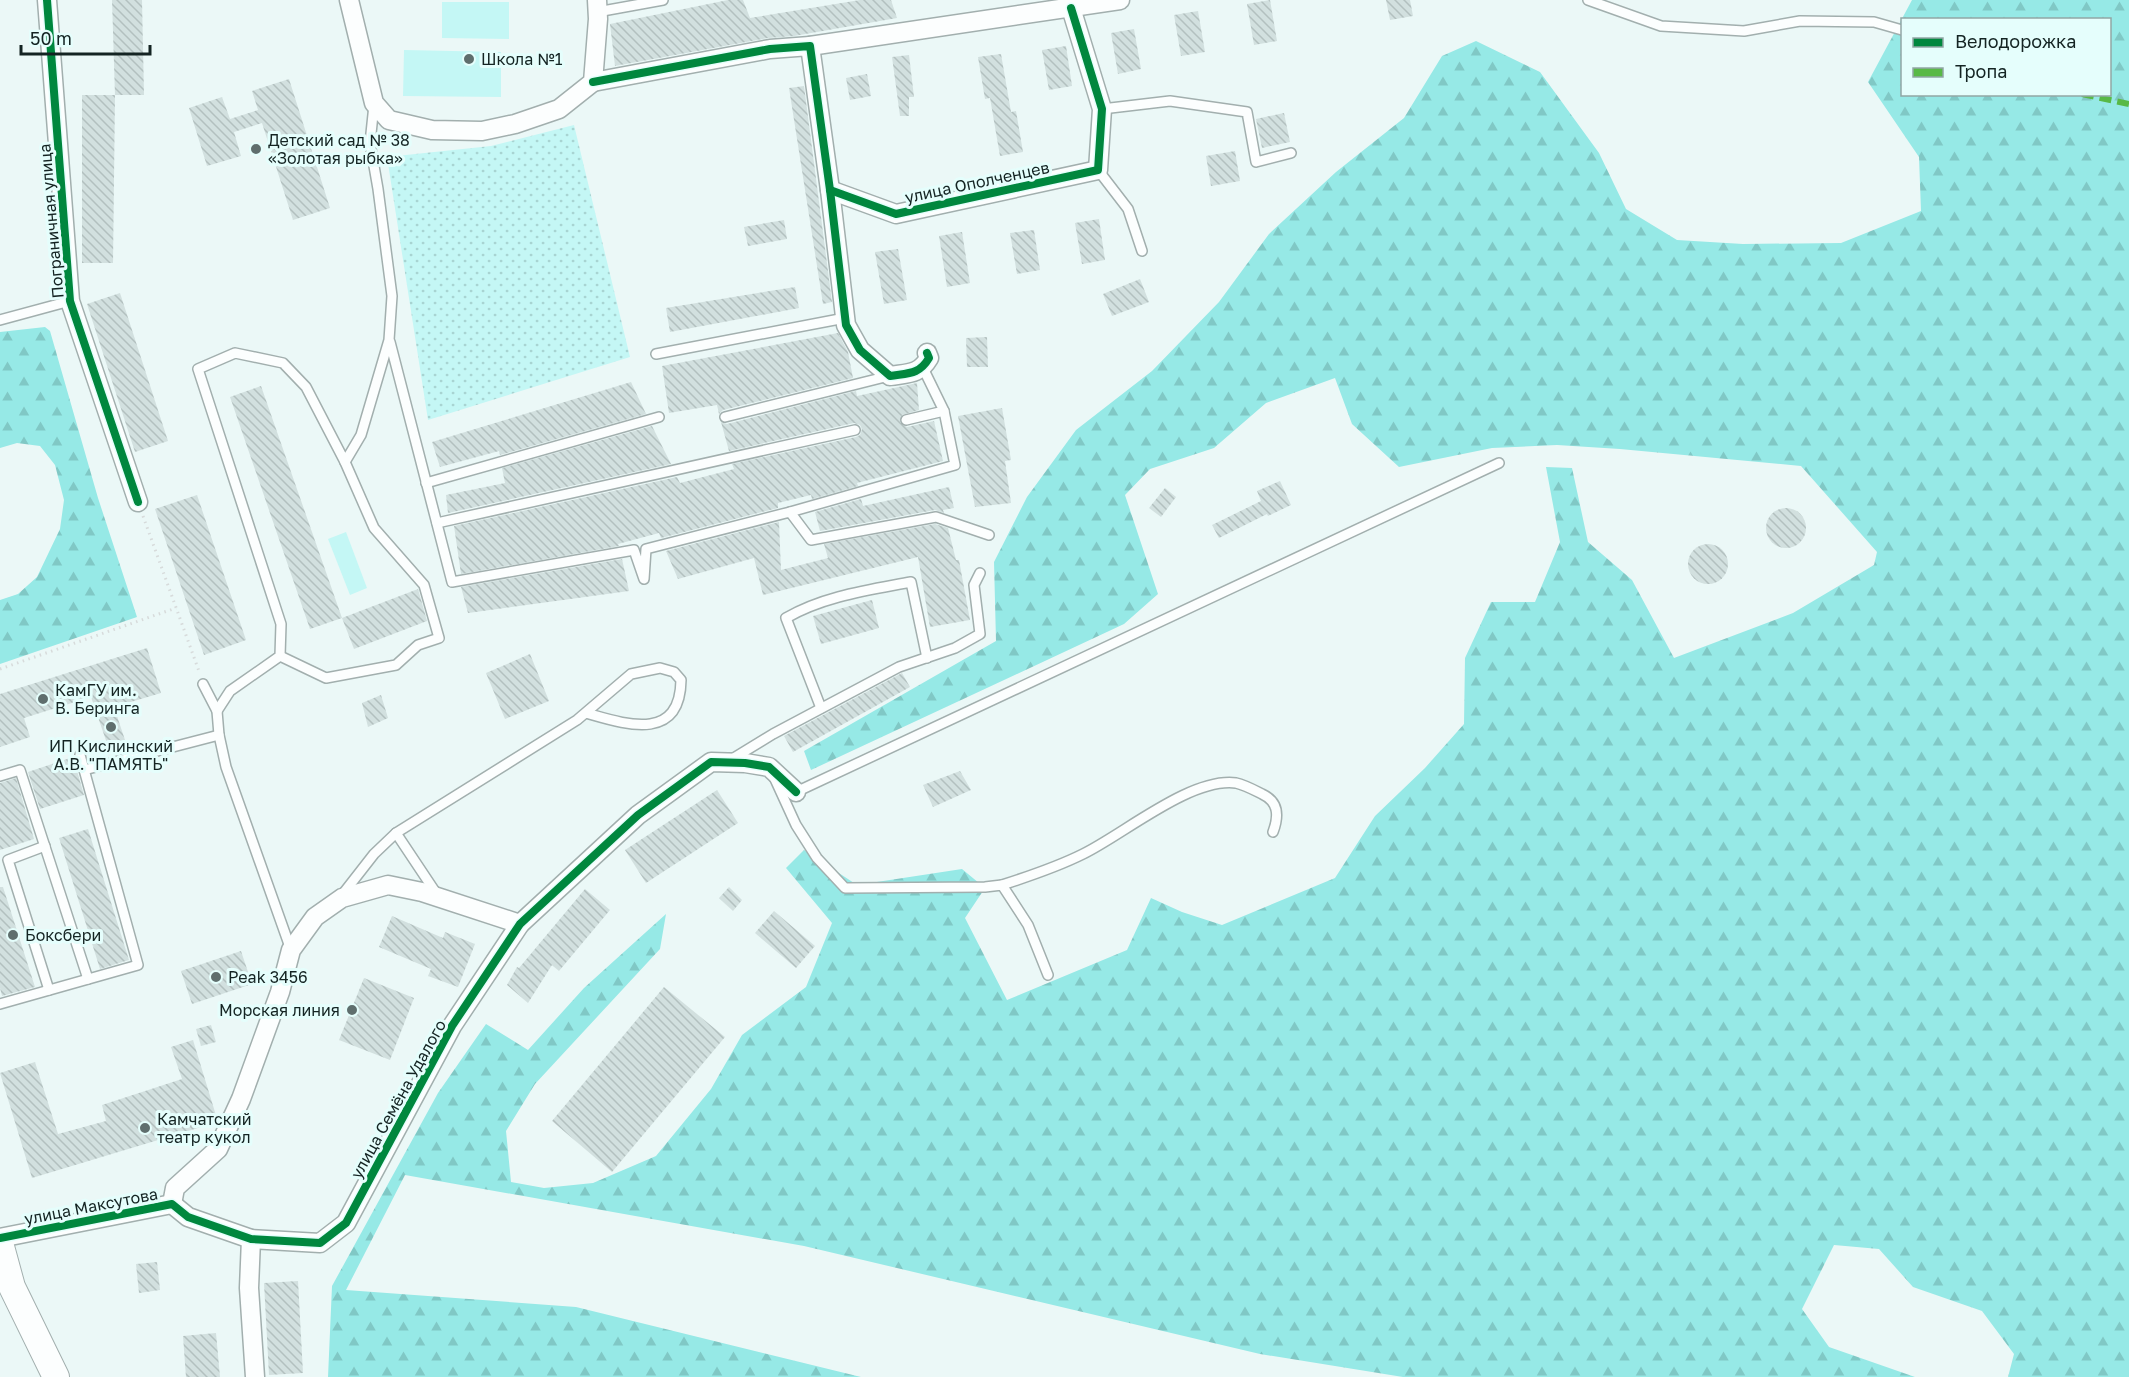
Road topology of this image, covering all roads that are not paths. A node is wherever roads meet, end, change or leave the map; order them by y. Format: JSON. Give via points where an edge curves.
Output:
{"nodes":[{"id":1,"x":47,"y":0,"type":"edge"},
{"id":2,"x":349,"y":0,"type":"edge"},
{"id":3,"x":663,"y":0,"type":"edge"},
{"id":4,"x":1120,"y":0,"type":"edge"},
{"id":5,"x":1588,"y":0,"type":"edge"},
{"id":6,"x":597,"y":6,"type":"edge"},
{"id":7,"x":1071,"y":8,"type":"junction"},
{"id":8,"x":1901,"y":30,"type":"edge"},
{"id":9,"x":810,"y":46,"type":"junction"},
{"id":10,"x":592,"y":82,"type":"junction"},
{"id":11,"x":374,"y":104,"type":"junction"},
{"id":12,"x":1102,"y":109,"type":"junction"},
{"id":13,"x":1291,"y":153,"type":"dead end"},
{"id":14,"x":1098,"y":170,"type":"junction"},
{"id":15,"x":830,"y":190,"type":"junction"},
{"id":16,"x":1142,"y":251,"type":"dead end"},
{"id":17,"x":70,"y":301,"type":"junction"},
{"id":18,"x":845,"y":318,"type":"junction"},
{"id":19,"x":0,"y":320,"type":"edge"},
{"id":20,"x":389,"y":340,"type":"junction"},
{"id":21,"x":656,"y":354,"type":"dead end"},
{"id":22,"x":925,"y":361,"type":"joint"},
{"id":23,"x":890,"y":376,"type":"junction"},
{"id":24,"x":944,"y":411,"type":"junction"},
{"id":25,"x":659,"y":417,"type":"dead end"},
{"id":26,"x":725,"y":417,"type":"dead end"},
{"id":27,"x":906,"y":420,"type":"dead end"},
{"id":28,"x":855,"y":430,"type":"dead end"},
{"id":29,"x":345,"y":462,"type":"junction"},
{"id":30,"x":1499,"y":463,"type":"dead end"},
{"id":31,"x":426,"y":483,"type":"junction"},
{"id":32,"x":138,"y":502,"type":"road end"},
{"id":33,"x":790,"y":512,"type":"junction"},
{"id":34,"x":437,"y":524,"type":"junction"},
{"id":35,"x":990,"y":535,"type":"dead end"},
{"id":36,"x":980,"y":573,"type":"dead end"},
{"id":37,"x":280,"y":656,"type":"junction"},
{"id":38,"x":927,"y":658,"type":"junction"},
{"id":39,"x":203,"y":684,"type":"road end"},
{"id":40,"x":821,"y":708,"type":"junction"},
{"id":41,"x":217,"y":711,"type":"junction"},
{"id":42,"x":586,"y":713,"type":"junction"},
{"id":43,"x":219,"y":735,"type":"junction"},
{"id":44,"x":80,"y":755,"type":"dead end"},
{"id":45,"x":727,"y":762,"type":"junction"},
{"id":46,"x":769,"y":767,"type":"junction"},
{"id":47,"x":84,"y":770,"type":"junction"},
{"id":48,"x":0,"y":776,"type":"edge"},
{"id":49,"x":795,"y":792,"type":"joint"},
{"id":50,"x":1273,"y":832,"type":"dead end"},
{"id":51,"x":396,"y":833,"type":"junction"},
{"id":52,"x":45,"y":846,"type":"junction"},
{"id":53,"x":1002,"y":885,"type":"junction"},
{"id":54,"x":439,"y":897,"type":"junction"},
{"id":55,"x":337,"y":902,"type":"junction"},
{"id":56,"x":520,"y":924,"type":"junction"},
{"id":57,"x":291,"y":950,"type":"junction"},
{"id":58,"x":1048,"y":975,"type":"dead end"},
{"id":59,"x":88,"y":979,"type":"junction"},
{"id":60,"x":49,"y":990,"type":"junction"},
{"id":61,"x":0,"y":1004,"type":"edge"},
{"id":62,"x":172,"y":1204,"type":"junction"},
{"id":63,"x":0,"y":1238,"type":"edge"},
{"id":64,"x":251,"y":1239,"type":"junction"},
{"id":65,"x":0,"y":1243,"type":"edge"},
{"id":66,"x":56,"y":1377,"type":"edge"},
{"id":67,"x":255,"y":1377,"type":"edge"}],
"edges":[{"from":1,"to":17,"type":"street","name":"Пограничная улица"},
{"from":2,"to":11,"type":"street"},
{"from":3,"to":6,"type":"lane"},
{"from":4,"to":7,"type":"street"},
{"from":5,"to":8,"type":"lane","via":[[1661,26],[1744,31],[1800,21],[1874,22]]},
{"from":6,"to":10,"type":"street"},
{"from":7,"to":9,"type":"street"},
{"from":7,"to":12,"type":"street"},
{"from":9,"to":10,"type":"street","via":[[770,49]]},
{"from":9,"to":15,"type":"street"},
{"from":10,"to":11,"type":"street","via":[[560,109],[482,131],[432,130],[389,120]]},
{"from":11,"to":20,"type":"lane","via":[[370,143],[392,296]]},
{"from":12,"to":13,"type":"lane","via":[[1170,101],[1246,112],[1256,162]]},
{"from":12,"to":14,"type":"street"},
{"from":14,"to":15,"type":"street","name":"улица Ополченцев","via":[[896,214]]},
{"from":14,"to":16,"type":"lane","via":[[1128,209]]},
{"from":15,"to":18,"type":"street"},
{"from":17,"to":19,"type":"lane"},
{"from":17,"to":32,"type":"street","name":"Пограничная улица"},
{"from":18,"to":21,"type":"lane"},
{"from":18,"to":23,"type":"street","via":[[860,350]]},
{"from":20,"to":29,"type":"lane","via":[[361,435]]},
{"from":20,"to":31,"type":"lane"},
{"from":22,"to":23,"type":"street","via":[[914,372]]},
{"from":22,"to":24,"type":"lane"},
{"from":23,"to":26,"type":"lane"},
{"from":24,"to":27,"type":"lane"},
{"from":24,"to":33,"type":"lane","via":[[955,465]]},
{"from":25,"to":31,"type":"lane"},
{"from":28,"to":34,"type":"lane"},
{"from":29,"to":37,"type":"lane","via":[[374,528],[424,585],[439,638],[418,645],[396,664],[326,678]]},
{"from":29,"to":37,"type":"lane","via":[[306,387],[283,363],[235,353],[198,369],[281,624]]},
{"from":30,"to":49,"type":"lane"},
{"from":31,"to":34,"type":"lane"},
{"from":33,"to":34,"type":"lane","via":[[646,549],[644,579],[634,550],[452,582]]},
{"from":33,"to":35,"type":"lane","via":[[811,540],[936,517]]},
{"from":36,"to":38,"type":"lane","via":[[974,585],[980,634]]},
{"from":37,"to":41,"type":"lane","via":[[230,691]]},
{"from":38,"to":40,"type":"lane","via":[[899,667]]},
{"from":38,"to":40,"type":"lane","via":[[911,582],[807,606],[786,618]]},
{"from":39,"to":41,"type":"lane"},
{"from":40,"to":45,"type":"lane"},
{"from":41,"to":43,"type":"lane"},
{"from":42,"to":42,"type":"lane","via":[[628,725],[661,721],[674,710],[681,696],[681,680],[674,672],[660,668],[631,674]]},
{"from":42,"to":51,"type":"lane"},
{"from":43,"to":47,"type":"lane"},
{"from":43,"to":57,"type":"lane","via":[[237,800]]},
{"from":44,"to":47,"type":"lane"},
{"from":45,"to":46,"type":"street","name":"улица Семёна Удалого"},
{"from":45,"to":56,"type":"street","name":"улица Семёна Удалого","via":[[711,762],[638,815]]},
{"from":46,"to":49,"type":"street"},
{"from":46,"to":53,"type":"lane","via":[[795,825],[817,858],[845,888]]},
{"from":47,"to":59,"type":"lane","via":[[138,965]]},
{"from":48,"to":52,"type":"lane","via":[[20,770]]},
{"from":50,"to":53,"type":"lane","via":[[1277,810],[1271,799],[1238,784],[1219,784],[1161,806],[1099,846],[1057,867]]},
{"from":51,"to":54,"type":"lane"},
{"from":51,"to":55,"type":"lane","via":[[374,854]]},
{"from":52,"to":59,"type":"lane"},
{"from":52,"to":60,"type":"lane","via":[[8,860]]},
{"from":53,"to":58,"type":"lane","via":[[1028,925]]},
{"from":54,"to":55,"type":"street","via":[[388,885]]},
{"from":54,"to":56,"type":"street"},
{"from":55,"to":57,"type":"street","via":[[315,917]]},
{"from":56,"to":64,"type":"street","name":"улица Семёна Удалого","via":[[453,1026],[346,1222],[320,1243]]},
{"from":57,"to":62,"type":"street","name":"улица Максутова","via":[[241,1099],[218,1149],[175,1188]]},
{"from":59,"to":60,"type":"lane"},
{"from":60,"to":61,"type":"lane"},
{"from":62,"to":63,"type":"street","name":"улица Максутова"},
{"from":62,"to":64,"type":"street","name":"улица Максутова","via":[[188,1217]]},
{"from":64,"to":67,"type":"street","via":[[249,1288]]},
{"from":65,"to":66,"type":"main road","via":[[12,1287]]}]}
